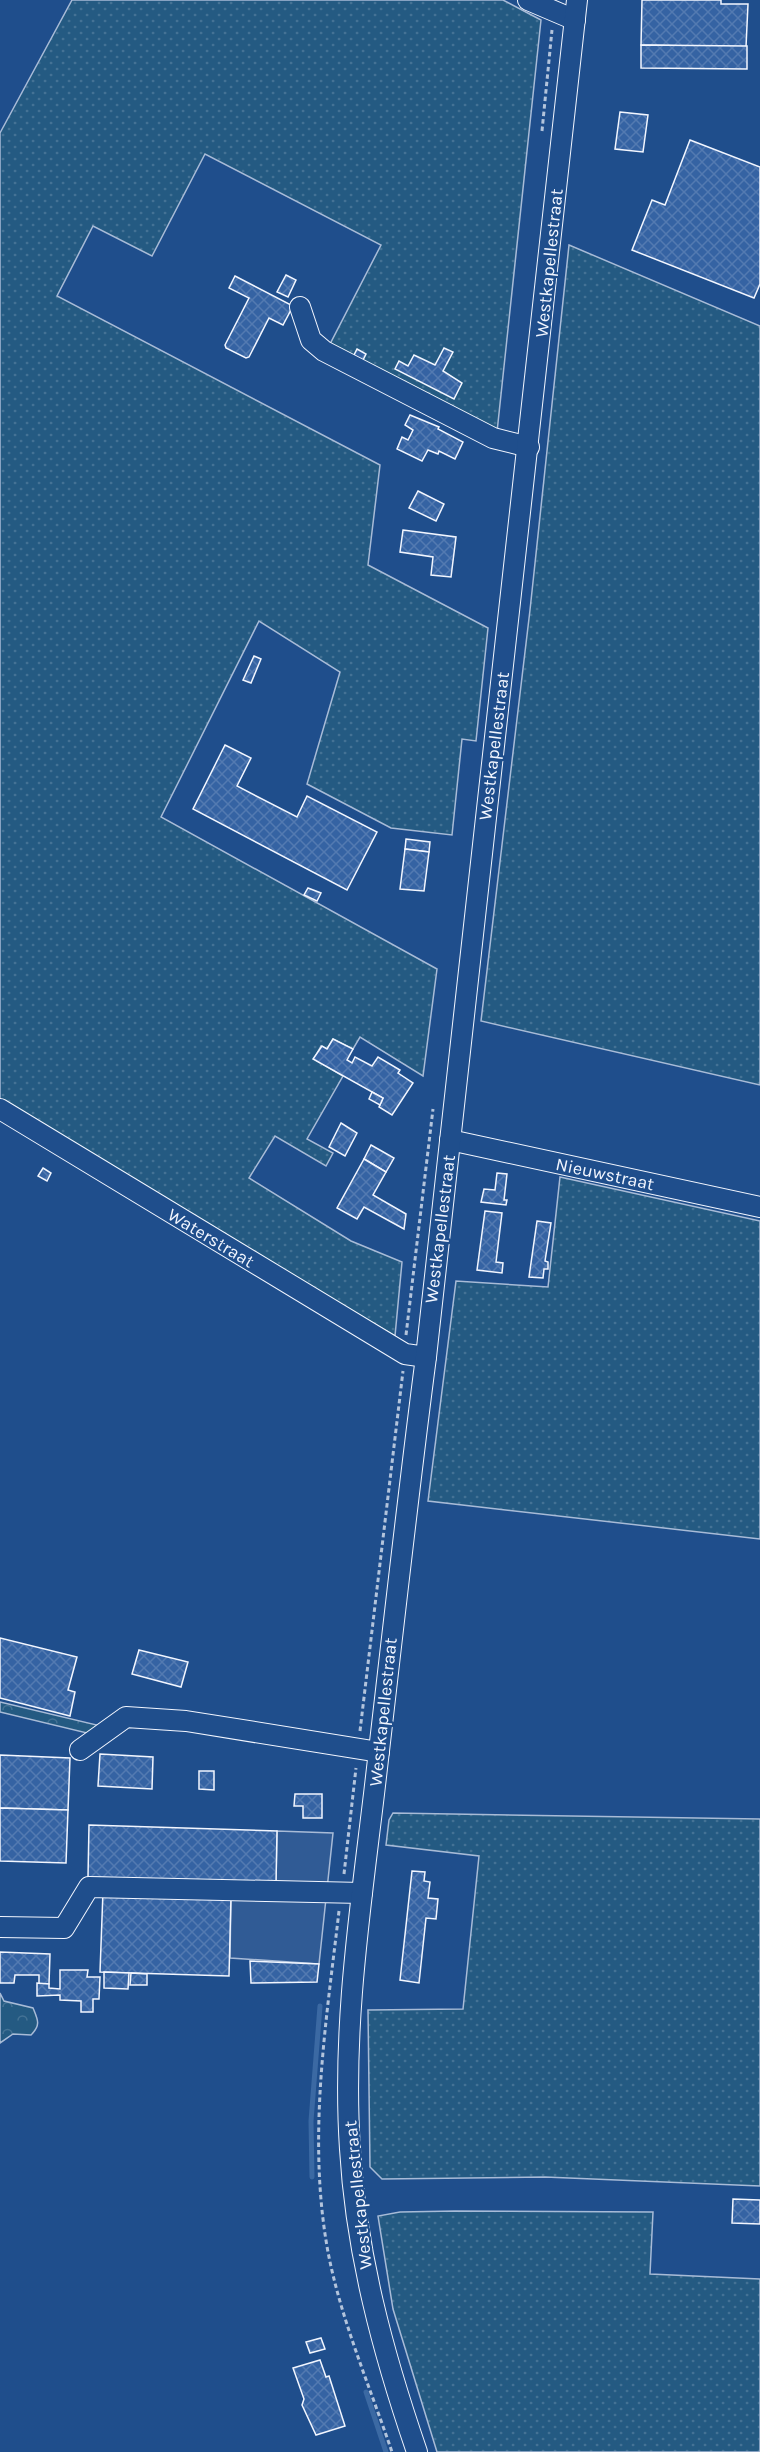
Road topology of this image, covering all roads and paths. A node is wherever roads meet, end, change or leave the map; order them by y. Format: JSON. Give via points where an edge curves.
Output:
{"nodes":[{"id":1,"x":528,"y":0,"type":"edge"},
{"id":2,"x":577,"y":0,"type":"edge"},
{"id":3,"x":575,"y":20,"type":"junction"},
{"id":4,"x":300,"y":307,"type":"dead end"},
{"id":5,"x":529,"y":447,"type":"junction"},
{"id":6,"x":0,"y":1109,"type":"edge"},
{"id":7,"x":430,"y":1137,"type":"dead end"},
{"id":8,"x":450,"y":1140,"type":"junction"},
{"id":9,"x":760,"y":1207,"type":"edge"},
{"id":10,"x":405,"y":1354,"type":"junction"},
{"id":11,"x":426,"y":1357,"type":"junction"},
{"id":12,"x":80,"y":1750,"type":"dead end"},
{"id":13,"x":379,"y":1752,"type":"junction"},
{"id":14,"x":362,"y":1893,"type":"junction"},
{"id":15,"x":0,"y":1927,"type":"edge"},
{"id":16,"x":417,"y":2452,"type":"edge"}],
"edges":[{"from":1,"to":3,"type":"street"},
{"from":2,"to":3,"type":"street","name":"Westkapellestraat"},
{"from":3,"to":5,"type":"street","name":"Westkapellestraat"},
{"from":4,"to":5,"type":"street","via":[[311,340],[324,351],[493,438]]},
{"from":5,"to":8,"type":"street","name":"Westkapellestraat"},
{"from":6,"to":10,"type":"street","name":"Waterstraat"},
{"from":7,"to":10,"type":"path"},
{"from":8,"to":9,"type":"street","name":"Nieuwstraat"},
{"from":8,"to":11,"type":"street","name":"Westkapellestraat"},
{"from":10,"to":11,"type":"street","name":"Waterstraat"},
{"from":11,"to":13,"type":"street","name":"Westkapellestraat"},
{"from":12,"to":13,"type":"street","via":[[126,1717],[186,1721]]},
{"from":13,"to":14,"type":"street","name":"Westkapellestraat"},
{"from":14,"to":15,"type":"street","via":[[89,1887],[64,1928]]},
{"from":14,"to":16,"type":"street","name":"Westkapellestraat","via":[[349,2038],[350,2149],[357,2221],[387,2362]]}]}
